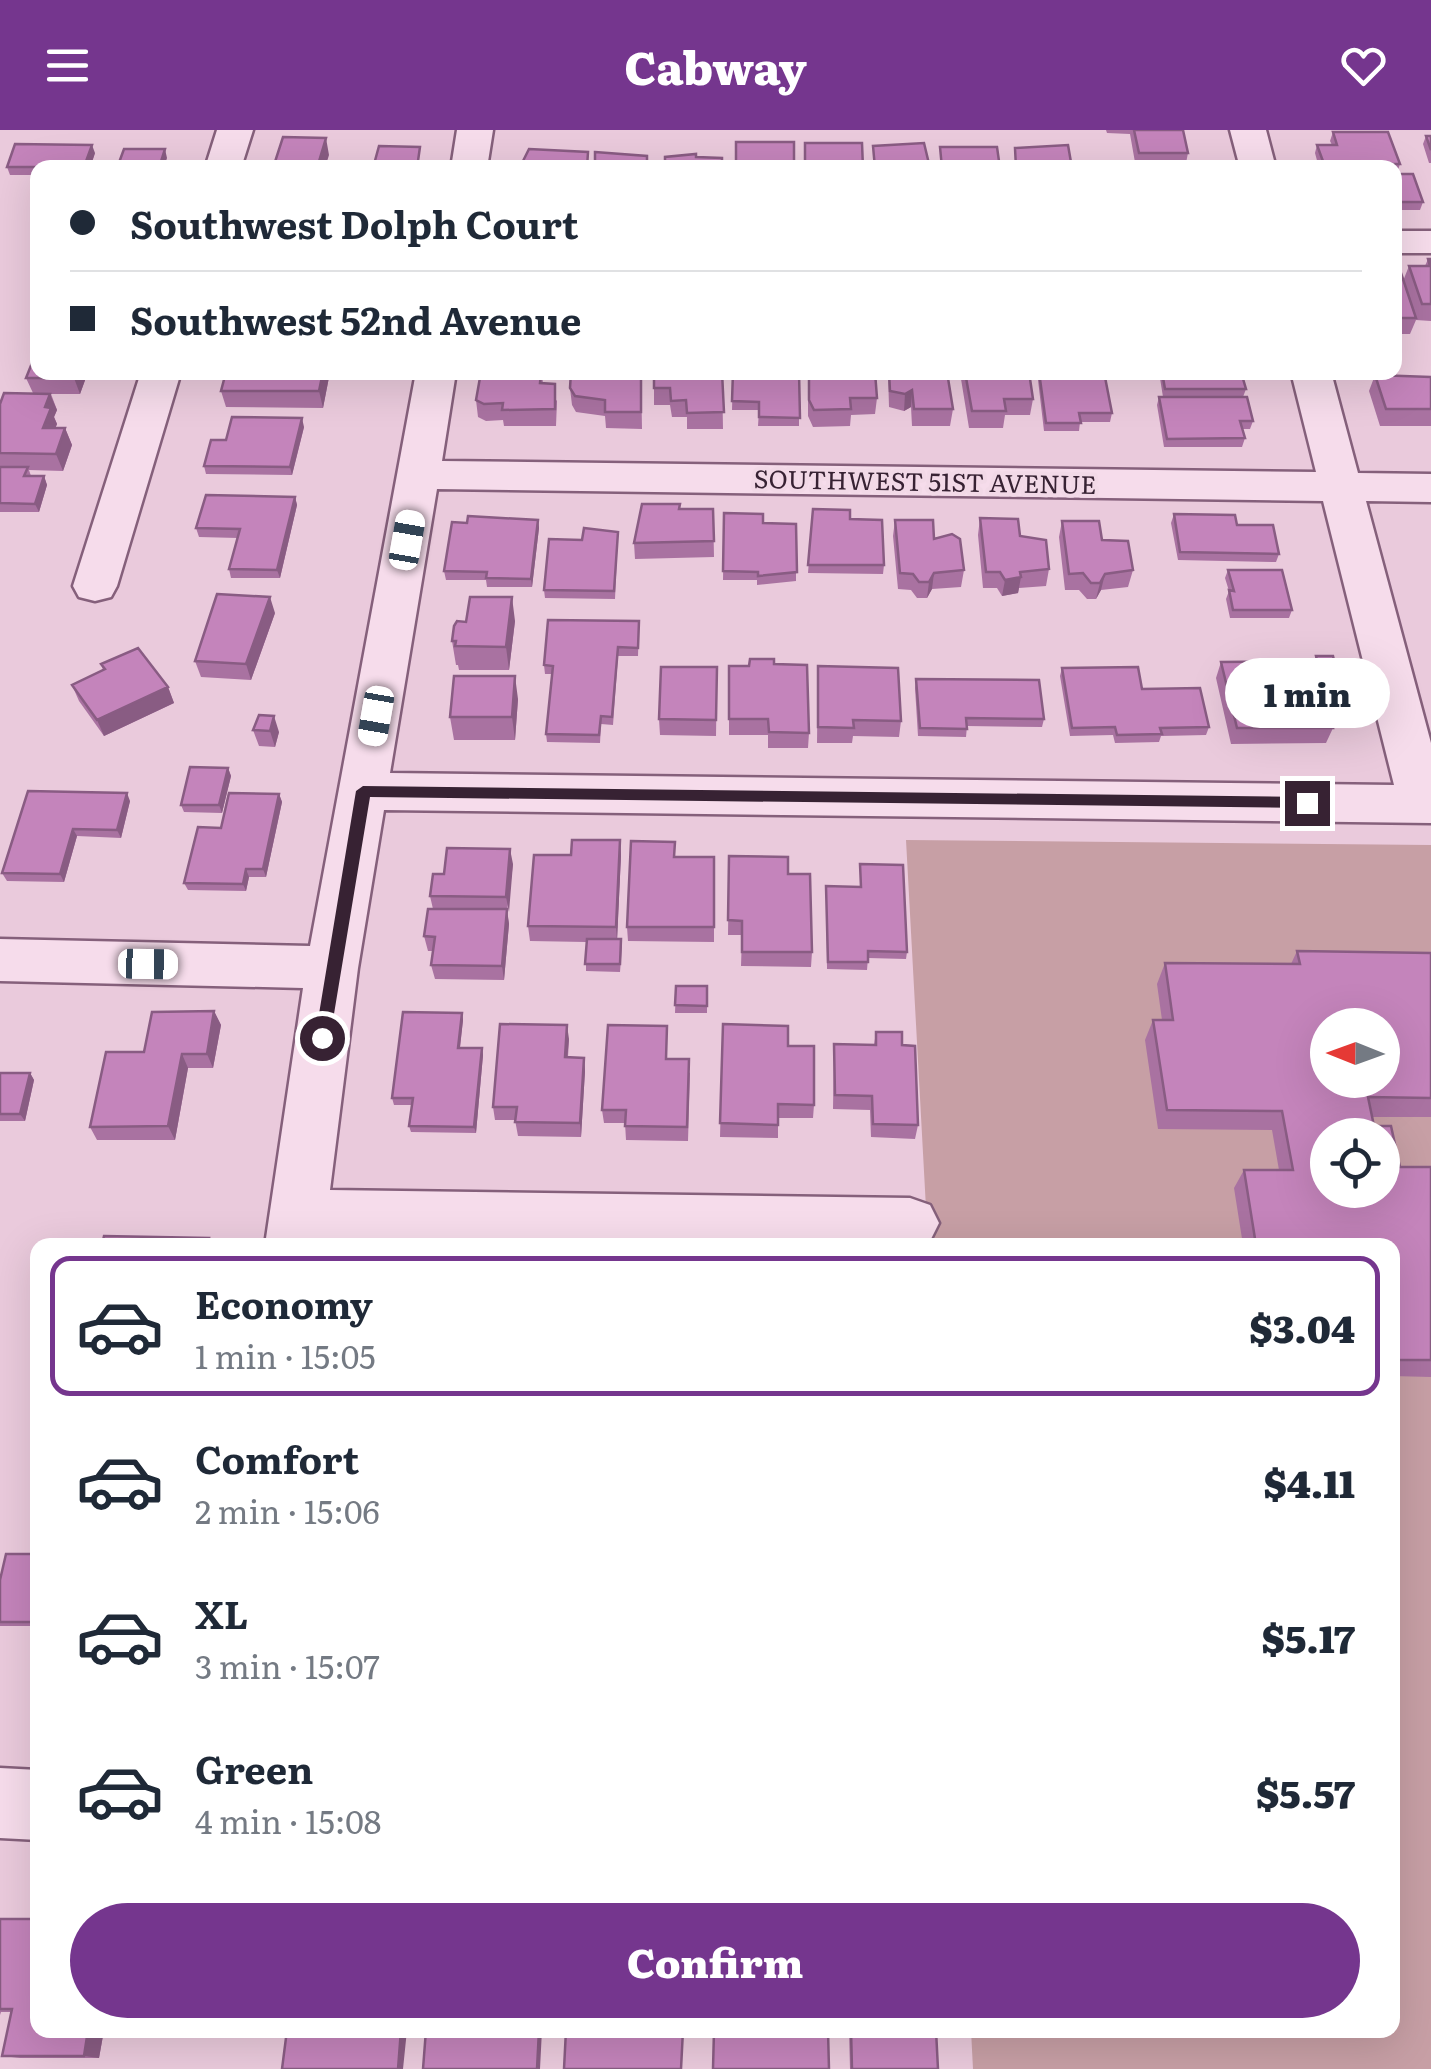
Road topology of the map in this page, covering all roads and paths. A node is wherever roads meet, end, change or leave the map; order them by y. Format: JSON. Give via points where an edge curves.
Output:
{"nodes":[{"id":1,"x":235,"y":130,"type":"edge"},
{"id":2,"x":474,"y":130,"type":"edge"},
{"id":3,"x":1248,"y":130,"type":"edge"},
{"id":4,"x":226,"y":160,"type":"edge"},
{"id":5,"x":470,"y":160,"type":"edge"},
{"id":6,"x":1256,"y":160,"type":"edge"},
{"id":7,"x":1402,"y":242,"type":"edge"},
{"id":8,"x":1431,"y":242,"type":"edge"},
{"id":9,"x":158,"y":380,"type":"edge"},
{"id":10,"x":435,"y":380,"type":"edge"},
{"id":11,"x":1313,"y":380,"type":"edge"},
{"id":12,"x":419,"y":475,"type":"junction"},
{"id":13,"x":1340,"y":488,"type":"junction"},
{"id":14,"x":1431,"y":488,"type":"edge"},
{"id":15,"x":95,"y":586,"type":"dead end"},
{"id":16,"x":363,"y":791,"type":"junction"},
{"id":17,"x":1427,"y":804,"type":"edge"},
{"id":18,"x":0,"y":960,"type":"edge"},
{"id":19,"x":332,"y":968,"type":"junction"},
{"id":20,"x":910,"y":1223,"type":"dead end"},
{"id":21,"x":296,"y":1230,"type":"edge"},
{"id":22,"x":0,"y":1803,"type":"edge"},
{"id":23,"x":30,"y":1805,"type":"edge"}],
"edges":[{"from":1,"to":4,"type":"street"},
{"from":2,"to":5,"type":"street"},
{"from":3,"to":6,"type":"street"},
{"from":7,"to":8,"type":"street"},
{"from":9,"to":15,"type":"street"},
{"from":10,"to":12,"type":"street"},
{"from":11,"to":13,"type":"street"},
{"from":12,"to":13,"type":"street","name":"SOUTHWEST 51ST AVENUE"},
{"from":12,"to":16,"type":"street"},
{"from":13,"to":14,"type":"street","name":"SOUTHWEST 51ST AVENUE"},
{"from":13,"to":17,"type":"street"},
{"from":16,"to":17,"type":"street"},
{"from":16,"to":19,"type":"street"},
{"from":18,"to":19,"type":"street"},
{"from":19,"to":21,"type":"street"},
{"from":20,"to":21,"type":"street"},
{"from":22,"to":23,"type":"street"}]}
